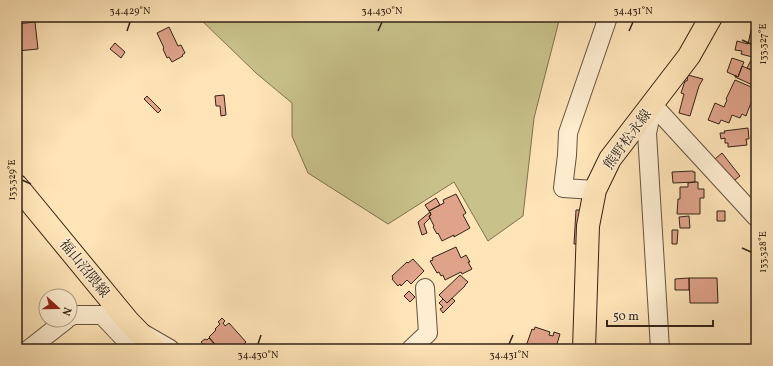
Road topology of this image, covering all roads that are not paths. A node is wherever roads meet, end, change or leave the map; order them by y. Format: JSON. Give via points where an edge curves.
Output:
{"nodes":[{"id":1,"x":608,"y":17,"type":"edge"},
{"id":2,"x":711,"y":17,"type":"edge"},
{"id":3,"x":653,"y":105,"type":"junction"},
{"id":4,"x":17,"y":186,"type":"edge"},
{"id":5,"x":595,"y":190,"type":"junction"},
{"id":6,"x":756,"y":217,"type":"edge"},
{"id":7,"x":424,"y":288,"type":"dead end"},
{"id":8,"x":78,"y":314,"type":"edge"},
{"id":9,"x":56,"y":328,"type":"edge"},
{"id":10,"x":136,"y":340,"type":"edge"},
{"id":11,"x":29,"y":349,"type":"edge"},
{"id":12,"x":155,"y":349,"type":"edge"},
{"id":13,"x":170,"y":349,"type":"edge"},
{"id":14,"x":411,"y":349,"type":"edge"},
{"id":15,"x":584,"y":349,"type":"edge"},
{"id":16,"x":660,"y":349,"type":"edge"}],
"edges":[{"from":1,"to":5,"type":"street","via":[[568,133],[563,188]]},
{"from":2,"to":3,"type":"main road","name":"熊野松永線","via":[[689,56]]},
{"from":3,"to":5,"type":"main road","name":"熊野松永線","via":[[610,159]]},
{"from":3,"to":6,"type":"street"},
{"from":3,"to":16,"type":"street","via":[[647,133]]},
{"from":4,"to":10,"type":"main road","name":"福山沼隈線","via":[[123,314]]},
{"from":5,"to":15,"type":"main road","name":"熊野松永線","via":[[588,226]]},
{"from":7,"to":14,"type":"street","via":[[428,333]]},
{"from":8,"to":10,"type":"street","via":[[102,315]]},
{"from":9,"to":11,"type":"street"},
{"from":10,"to":12,"type":"main road","name":"福山沼隈線"},
{"from":10,"to":13,"type":"street"}]}
